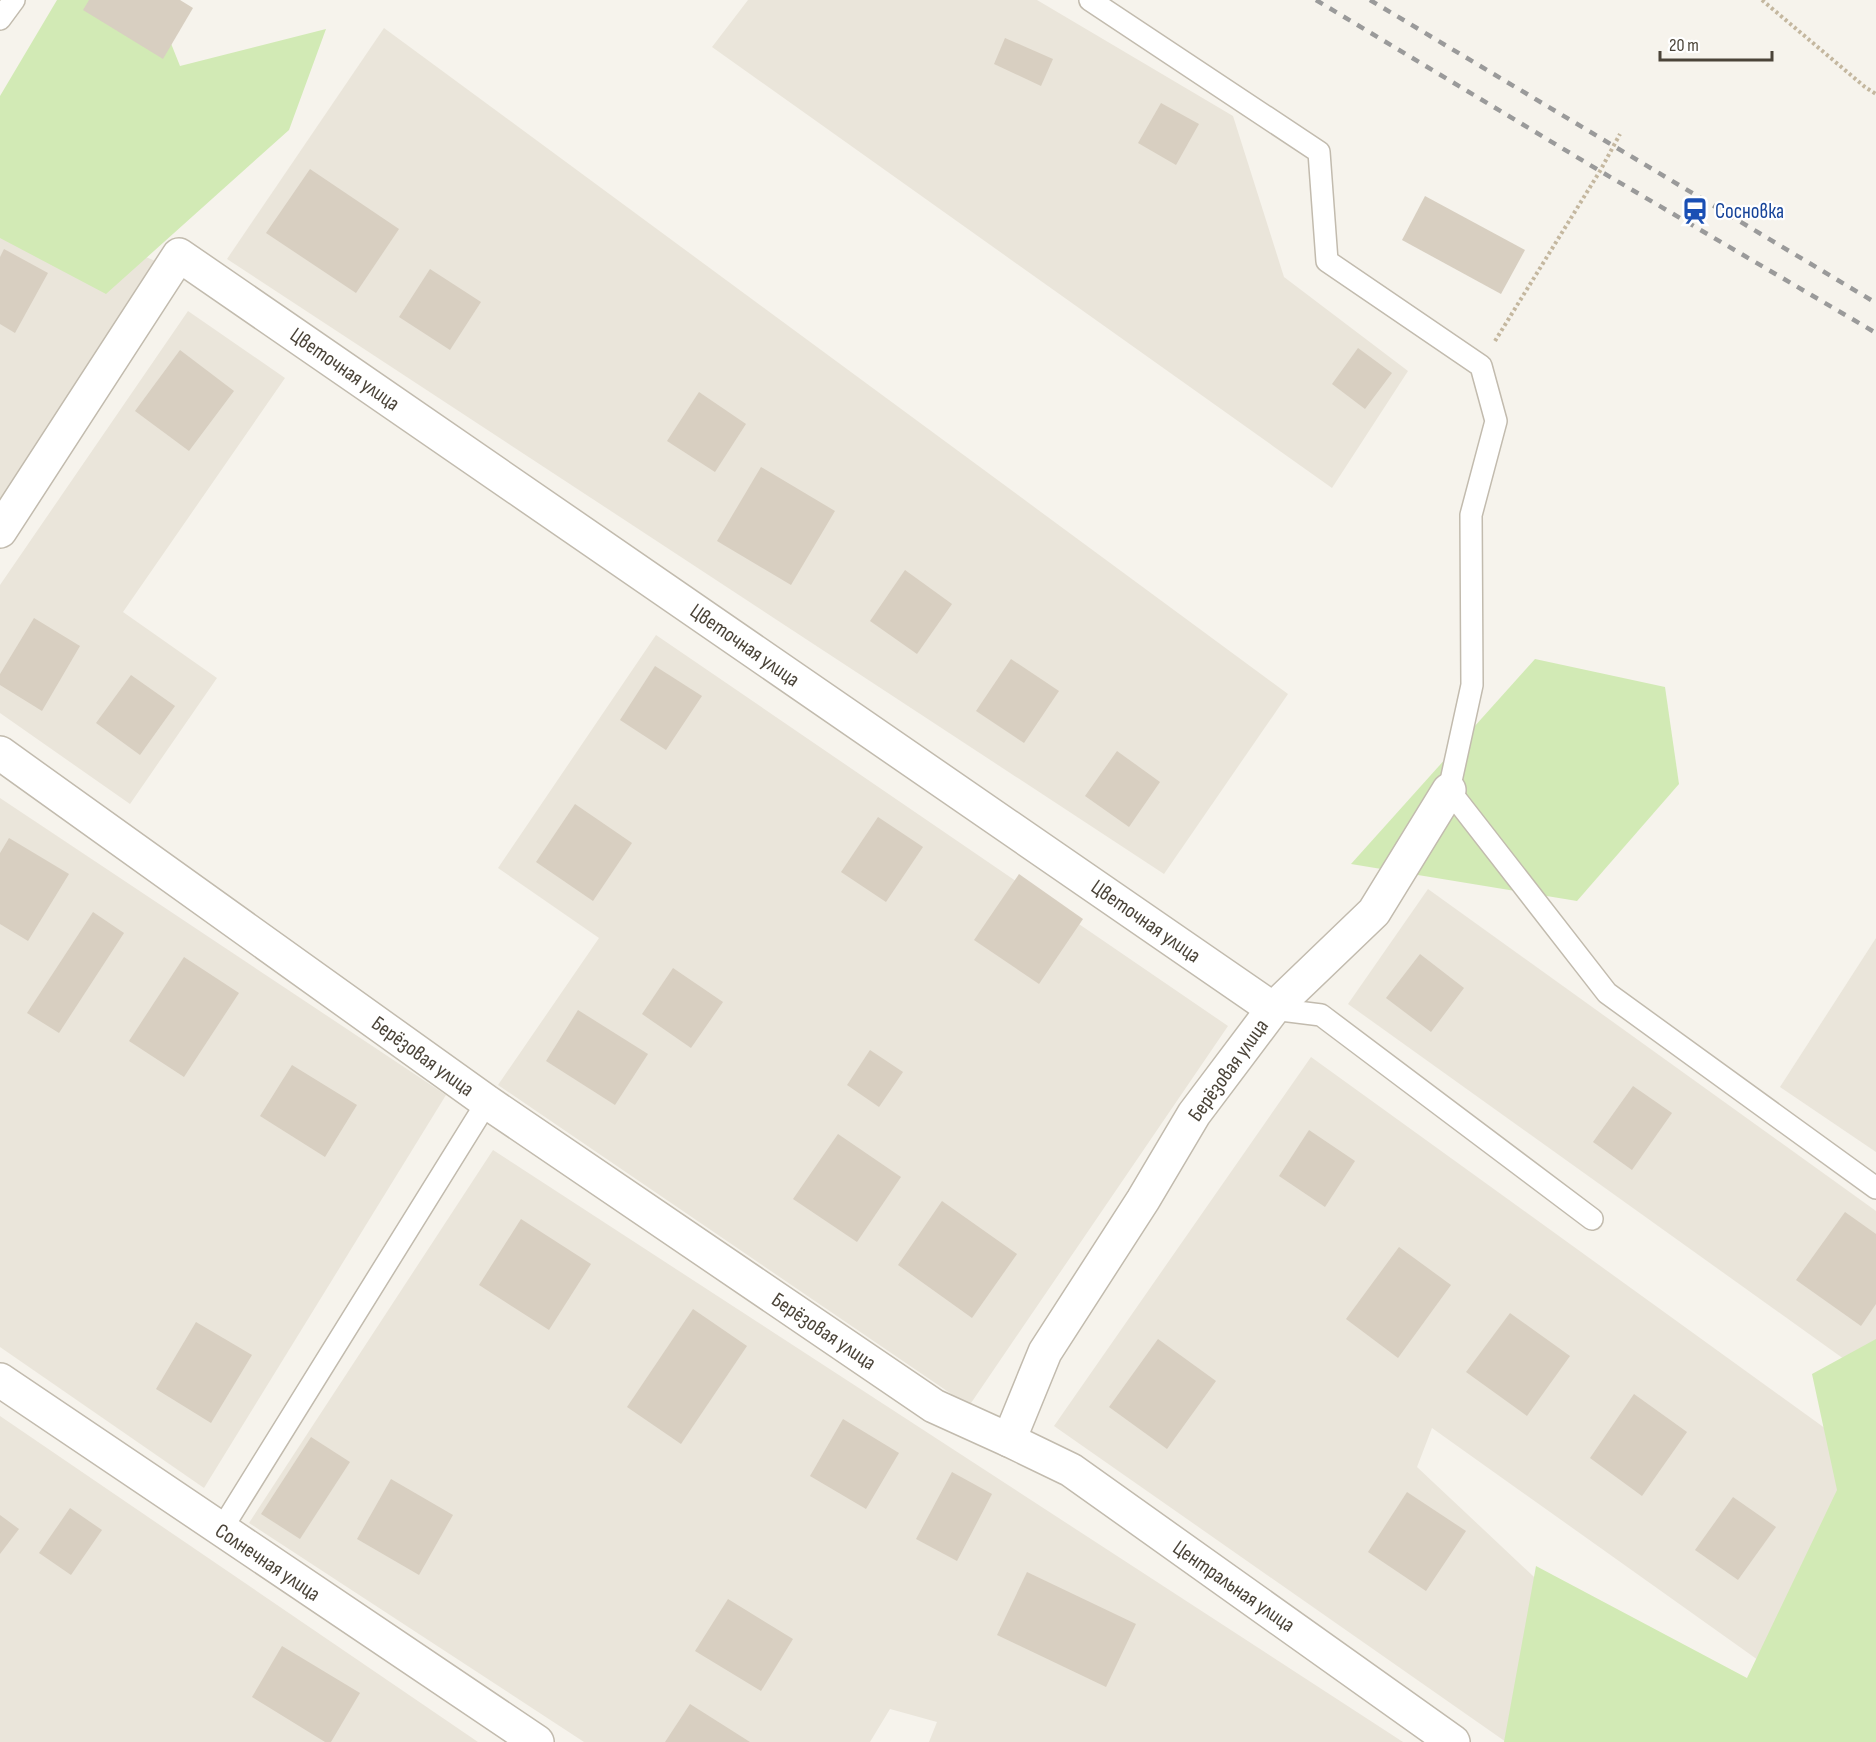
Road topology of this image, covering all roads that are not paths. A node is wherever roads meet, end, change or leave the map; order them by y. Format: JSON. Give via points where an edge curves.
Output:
{"nodes":[{"id":1,"x":14,"y":0,"type":"edge"},
{"id":2,"x":1090,"y":0,"type":"edge"},
{"id":3,"x":0,"y":19,"type":"edge"},
{"id":4,"x":0,"y":531,"type":"edge"},
{"id":5,"x":0,"y":753,"type":"edge"},
{"id":6,"x":1449,"y":790,"type":"junction"},
{"id":7,"x":1273,"y":1009,"type":"junction"},
{"id":8,"x":487,"y":1102,"type":"junction"},
{"id":9,"x":1876,"y":1188,"type":"edge"},
{"id":10,"x":1592,"y":1219,"type":"dead end"},
{"id":11,"x":0,"y":1380,"type":"edge"},
{"id":12,"x":1009,"y":1440,"type":"junction"},
{"id":13,"x":221,"y":1530,"type":"junction"},
{"id":14,"x":537,"y":1742,"type":"edge"},
{"id":15,"x":1453,"y":1742,"type":"edge"}],
"edges":[{"from":1,"to":3,"type":"lane"},
{"from":2,"to":6,"type":"lane","via":[[1319,152],[1327,261],[1481,366],[1496,421],[1471,515],[1472,685]]},
{"from":4,"to":7,"type":"street","name":"Цветочная улица","via":[[179,255]]},
{"from":5,"to":8,"type":"street","name":"Берёзовая улица"},
{"from":6,"to":7,"type":"street","name":"Берёзовая улица","via":[[1374,912]]},
{"from":6,"to":9,"type":"lane","via":[[1607,993]]},
{"from":7,"to":10,"type":"lane","via":[[1321,1015]]},
{"from":7,"to":12,"type":"street","name":"Берёзовая улица","via":[[1194,1114],[1045,1352]]},
{"from":8,"to":12,"type":"street","name":"Берёзовая улица","via":[[934,1406]]},
{"from":8,"to":13,"type":"lane"},
{"from":11,"to":13,"type":"street","name":"Солнечная улица"},
{"from":12,"to":15,"type":"street","name":"Центральная улица","via":[[1071,1470]]},
{"from":13,"to":14,"type":"street","name":"Солнечная улица"}]}
